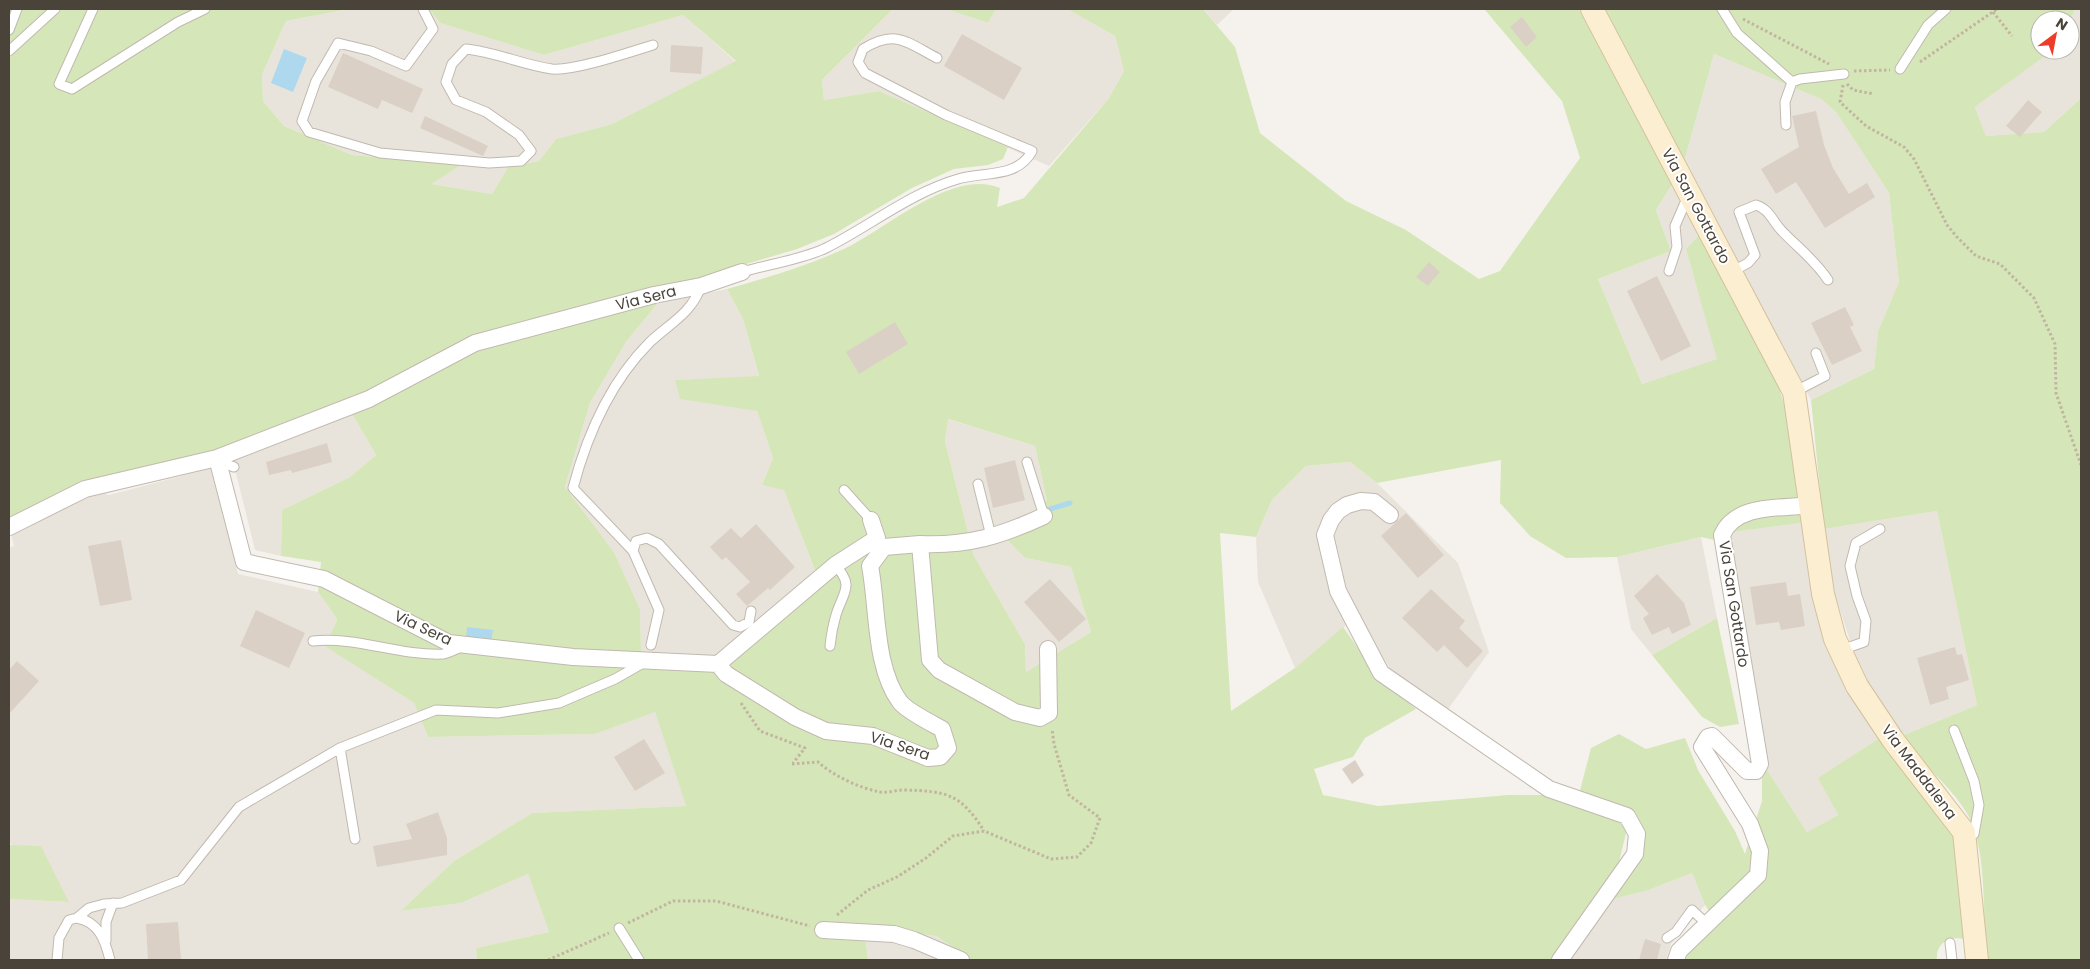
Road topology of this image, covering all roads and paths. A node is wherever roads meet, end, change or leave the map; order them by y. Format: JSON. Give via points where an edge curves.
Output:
{"nodes":[{"id":1,"x":17,"y":9,"type":"edge"},
{"id":2,"x":55,"y":9,"type":"edge"},
{"id":3,"x":93,"y":9,"type":"edge"},
{"id":4,"x":205,"y":9,"type":"edge"},
{"id":5,"x":423,"y":9,"type":"edge"},
{"id":6,"x":1592,"y":9,"type":"edge"},
{"id":7,"x":1722,"y":9,"type":"edge"},
{"id":8,"x":1946,"y":9,"type":"edge"},
{"id":9,"x":1993,"y":12,"type":"dead end"},
{"id":10,"x":1740,"y":17,"type":"dead end"},
{"id":11,"x":9,"y":30,"type":"edge"},
{"id":12,"x":2012,"y":36,"type":"dead end"},
{"id":13,"x":653,"y":45,"type":"dead end"},
{"id":14,"x":9,"y":51,"type":"edge"},
{"id":15,"x":937,"y":58,"type":"dead end"},
{"id":16,"x":1831,"y":65,"type":"dead end"},
{"id":17,"x":1900,"y":68,"type":"dead end"},
{"id":18,"x":1844,"y":74,"type":"dead end"},
{"id":19,"x":1792,"y":82,"type":"junction"},
{"id":20,"x":1853,"y":90,"type":"dead end"},
{"id":21,"x":1874,"y":94,"type":"dead end"},
{"id":22,"x":1840,"y":102,"type":"dead end"},
{"id":23,"x":1786,"y":125,"type":"dead end"},
{"id":24,"x":1689,"y":194,"type":"junction"},
{"id":25,"x":1669,"y":271,"type":"dead end"},
{"id":26,"x":742,"y":272,"type":"joint"},
{"id":27,"x":1731,"y":272,"type":"junction"},
{"id":28,"x":1828,"y":280,"type":"dead end"},
{"id":29,"x":701,"y":286,"type":"junction"},
{"id":30,"x":1816,"y":353,"type":"dead end"},
{"id":31,"x":1794,"y":392,"type":"junction"},
{"id":32,"x":218,"y":459,"type":"junction"},
{"id":33,"x":1027,"y":462,"type":"dead end"},
{"id":34,"x":2081,"y":465,"type":"edge"},
{"id":35,"x":234,"y":468,"type":"dead end"},
{"id":36,"x":978,"y":484,"type":"dead end"},
{"id":37,"x":844,"y":490,"type":"dead end"},
{"id":38,"x":1811,"y":505,"type":"junction"},
{"id":39,"x":1042,"y":509,"type":"joint"},
{"id":40,"x":1390,"y":516,"type":"dead end"},
{"id":41,"x":871,"y":520,"type":"joint"},
{"id":42,"x":9,"y":527,"type":"edge"},
{"id":43,"x":1880,"y":529,"type":"dead end"},
{"id":44,"x":990,"y":531,"type":"junction"},
{"id":45,"x":920,"y":544,"type":"junction"},
{"id":46,"x":633,"y":551,"type":"junction"},
{"id":47,"x":835,"y":565,"type":"junction"},
{"id":48,"x":751,"y":611,"type":"dead end"},
{"id":49,"x":313,"y":641,"type":"dead end"},
{"id":50,"x":466,"y":645,"type":"junction"},
{"id":51,"x":830,"y":646,"type":"dead end"},
{"id":52,"x":1048,"y":649,"type":"dead end"},
{"id":53,"x":1840,"y":650,"type":"junction"},
{"id":54,"x":649,"y":653,"type":"junction"},
{"id":55,"x":715,"y":669,"type":"junction"},
{"id":56,"x":738,"y":700,"type":"dead end"},
{"id":57,"x":1954,"y":730,"type":"dead end"},
{"id":58,"x":1054,"y":744,"type":"dead end"},
{"id":59,"x":340,"y":748,"type":"junction"},
{"id":60,"x":984,"y":831,"type":"junction"},
{"id":61,"x":355,"y":839,"type":"dead end"},
{"id":62,"x":1965,"y":840,"type":"junction"},
{"id":63,"x":113,"y":903,"type":"junction"},
{"id":64,"x":77,"y":918,"type":"junction"},
{"id":65,"x":1706,"y":923,"type":"junction"},
{"id":66,"x":619,"y":928,"type":"junction"},
{"id":67,"x":823,"y":930,"type":"junction"},
{"id":68,"x":1667,"y":938,"type":"dead end"},
{"id":69,"x":106,"y":941,"type":"junction"},
{"id":70,"x":1950,"y":943,"type":"dead end"},
{"id":71,"x":930,"y":947,"type":"junction"},
{"id":72,"x":911,"y":950,"type":"dead end"},
{"id":73,"x":57,"y":960,"type":"edge"},
{"id":74,"x":110,"y":960,"type":"edge"},
{"id":75,"x":548,"y":960,"type":"edge"},
{"id":76,"x":639,"y":960,"type":"edge"},
{"id":77,"x":961,"y":960,"type":"edge"},
{"id":78,"x":1560,"y":960,"type":"edge"},
{"id":79,"x":1676,"y":960,"type":"edge"},
{"id":80,"x":1952,"y":960,"type":"edge"},
{"id":81,"x":1977,"y":960,"type":"edge"}],
"edges":[{"from":1,"to":11,"type":"lane"},
{"from":2,"to":14,"type":"lane"},
{"from":3,"to":4,"type":"lane","via":[[59,84],[72,89],[178,22]]},
{"from":5,"to":13,"type":"lane","via":[[433,28],[406,66],[371,51],[338,43],[316,81],[302,121],[310,132],[380,153],[489,163],[521,161],[531,151],[519,136],[486,112],[456,100],[446,82],[452,64],[466,49],[488,51],[554,69],[596,62]]},
{"from":6,"to":24,"type":"street","name":"Via San Gottardo"},
{"from":7,"to":19,"type":"lane","via":[[1737,32]]},
{"from":8,"to":17,"type":"lane","via":[[1928,25]]},
{"from":9,"to":12,"type":"path"},
{"from":10,"to":16,"type":"path"},
{"from":15,"to":26,"type":"lane","via":[[898,38],[878,40],[863,49],[858,62],[865,73],[946,115],[1032,151],[1027,160],[1004,173],[958,179],[919,195],[824,249]]},
{"from":18,"to":19,"type":"lane"},
{"from":19,"to":23,"type":"lane","via":[[1786,102]]},
{"from":20,"to":21,"type":"path"},
{"from":22,"to":34,"type":"path","via":[[1866,126],[1904,147],[1914,159],[1957,237],[1976,256],[2000,264],[2034,298],[2055,344],[2056,394]]},
{"from":24,"to":25,"type":"lane","via":[[1675,226],[1677,247]]},
{"from":24,"to":27,"type":"street","name":"Via San Gottardo"},
{"from":26,"to":29,"type":"street","name":"Via Sera"},
{"from":27,"to":28,"type":"lane","via":[[1756,255],[1739,212],[1756,206],[1769,213]]},
{"from":27,"to":31,"type":"street","name":"Via San Gottardo"},
{"from":29,"to":32,"type":"street","name":"Via Sera","via":[[654,295],[475,343],[370,399]]},
{"from":29,"to":46,"type":"lane","via":[[684,315],[650,342],[606,400],[580,462],[573,488]]},
{"from":30,"to":31,"type":"lane","via":[[1824,376]]},
{"from":31,"to":38,"type":"street","name":"Via San Gottardo"},
{"from":32,"to":35,"type":"lane"},
{"from":32,"to":42,"type":"street","name":"Via Sera","via":[[85,489]]},
{"from":32,"to":50,"type":"street","name":"Via Sera","via":[[244,562],[324,579],[449,643]]},
{"from":33,"to":39,"type":"lane"},
{"from":36,"to":44,"type":"lane"},
{"from":37,"to":41,"type":"lane"},
{"from":38,"to":53,"type":"street","name":"Via Maddalena","via":[[1823,594]]},
{"from":38,"to":65,"type":"street","name":"Via San Gottardo","via":[[1761,508],[1736,517],[1726,525],[1722,535],[1760,764],[1756,771],[1746,771],[1712,736],[1702,747],[1750,824],[1760,851],[1758,875]]},
{"from":39,"to":44,"type":"street","name":"Via Sera","via":[[1014,530]]},
{"from":40,"to":78,"type":"street","via":[[1374,502],[1360,501],[1338,511],[1330,520],[1325,535],[1338,591],[1381,673],[1549,790],[1627,816],[1637,834],[1635,854]]},
{"from":41,"to":47,"type":"street","via":[[877,538]]},
{"from":43,"to":53,"type":"lane","via":[[1856,543],[1850,566],[1866,621],[1864,642]]},
{"from":44,"to":45,"type":"street","name":"Via Sera","via":[[952,545]]},
{"from":45,"to":52,"type":"street","via":[[930,660],[939,670],[1015,712],[1040,718],[1049,713]]},
{"from":45,"to":55,"type":"street","name":"Via Sera","via":[[884,547],[870,566],[887,677],[900,703],[942,729],[948,748],[940,757],[928,758],[873,736],[826,731],[794,717]]},
{"from":46,"to":48,"type":"lane","via":[[636,541],[647,538],[659,544],[733,625],[740,627],[749,622]]},
{"from":46,"to":54,"type":"lane","via":[[660,610]]},
{"from":47,"to":51,"type":"lane","via":[[845,575],[847,590],[836,613]]},
{"from":47,"to":55,"type":"street"},
{"from":49,"to":50,"type":"lane","via":[[334,639],[445,654]]},
{"from":50,"to":54,"type":"street","name":"Via Sera","via":[[573,657]]},
{"from":53,"to":62,"type":"street","name":"Via Maddalena","via":[[1857,686],[1893,740],[1950,812],[1964,832]]},
{"from":54,"to":55,"type":"street","name":"Via Sera"},
{"from":54,"to":59,"type":"lane","via":[[615,679],[559,703],[498,713],[436,710]]},
{"from":56,"to":60,"type":"path","via":[[760,731],[805,748],[792,764],[818,762],[830,772],[881,792],[902,790],[953,796],[972,811]]},
{"from":57,"to":62,"type":"lane","via":[[1974,781],[1978,805],[1974,834]]},
{"from":58,"to":60,"type":"path","via":[[1069,795],[1100,818],[1091,843],[1077,857],[1051,859]]},
{"from":59,"to":61,"type":"lane"},
{"from":59,"to":63,"type":"lane","via":[[239,807],[180,880],[122,903]]},
{"from":60,"to":67,"type":"path","via":[[953,836],[904,872],[868,890]]},
{"from":62,"to":81,"type":"street","name":"Via Maddalena"},
{"from":63,"to":64,"type":"lane","via":[[89,908]]},
{"from":63,"to":69,"type":"lane","via":[[106,922]]},
{"from":64,"to":69,"type":"lane","via":[[88,920]]},
{"from":64,"to":73,"type":"lane","via":[[69,920],[62,929]]},
{"from":65,"to":68,"type":"lane","via":[[1692,910],[1676,932]]},
{"from":65,"to":79,"type":"street","name":"Via San Gottardo","via":[[1679,951]]},
{"from":66,"to":67,"type":"path","via":[[673,901],[716,900]]},
{"from":66,"to":75,"type":"path"},
{"from":66,"to":76,"type":"lane"},
{"from":67,"to":71,"type":"street","via":[[894,934]]},
{"from":69,"to":74,"type":"lane"},
{"from":70,"to":80,"type":"lane"},
{"from":71,"to":72,"type":"street"},
{"from":71,"to":77,"type":"street"}]}
